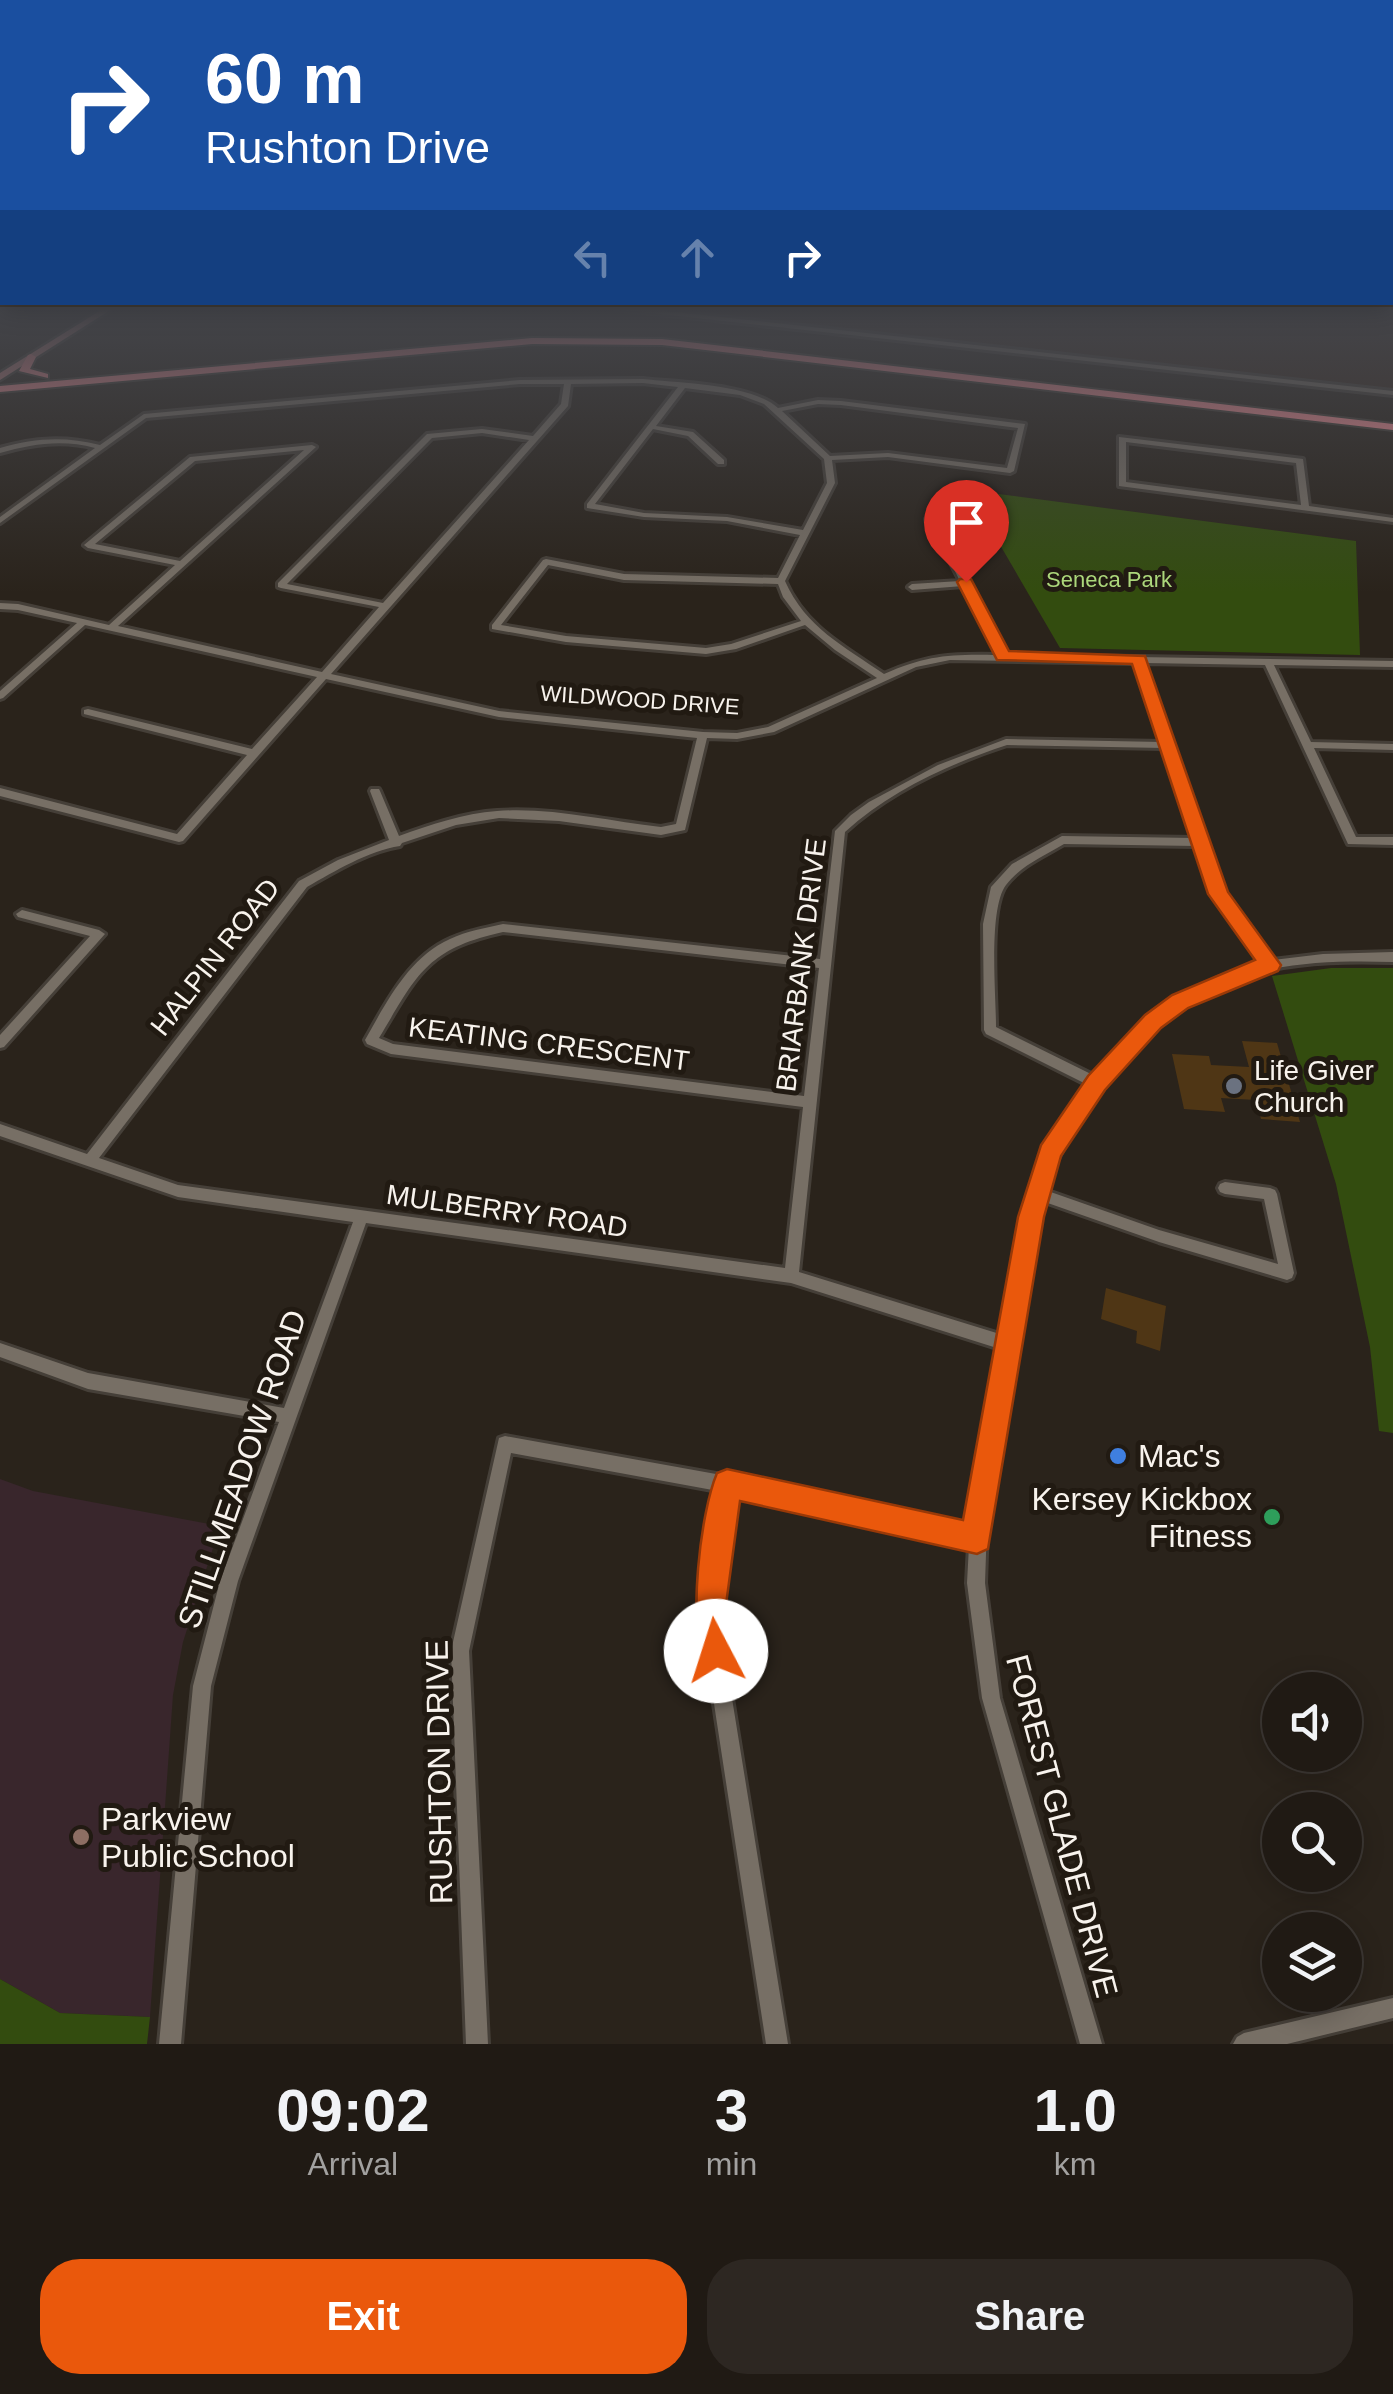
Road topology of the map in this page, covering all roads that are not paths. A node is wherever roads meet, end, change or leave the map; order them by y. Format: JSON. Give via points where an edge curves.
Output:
{"nodes":[{"id":1,"x":295,"y":402,"type":"edge"},
{"id":2,"x":565,"y":402,"type":"edge"},
{"id":3,"x":670,"y":402,"type":"edge"},
{"id":4,"x":761,"y":402,"type":"edge"},
{"id":5,"x":816,"y":402,"type":"edge"},
{"id":6,"x":827,"y":402,"type":"edge"},
{"id":7,"x":1181,"y":402,"type":"edge"},
{"id":8,"x":1267,"y":402,"type":"edge"},
{"id":9,"x":778,"y":410,"type":"junction"},
{"id":10,"x":1393,"y":417,"type":"edge"},
{"id":11,"x":652,"y":427,"type":"junction"},
{"id":12,"x":1393,"y":427,"type":"edge"},
{"id":13,"x":534,"y":438,"type":"junction"},
{"id":14,"x":99,"y":447,"type":"junction"},
{"id":15,"x":0,"y":451,"type":"edge"},
{"id":16,"x":828,"y":458,"type":"junction"},
{"id":17,"x":722,"y":462,"type":"dead end"},
{"id":18,"x":1305,"y":509,"type":"junction"},
{"id":19,"x":930,"y":519,"type":"dead end"},
{"id":20,"x":1393,"y":520,"type":"edge"},
{"id":21,"x":0,"y":521,"type":"edge"},
{"id":22,"x":803,"y":532,"type":"junction"},
{"id":23,"x":182,"y":564,"type":"junction"},
{"id":24,"x":781,"y":581,"type":"junction"},
{"id":25,"x":966,"y":582,"type":"junction"},
{"id":26,"x":912,"y":587,"type":"dead end"},
{"id":27,"x":0,"y":606,"type":"edge"},
{"id":28,"x":385,"y":606,"type":"junction"},
{"id":29,"x":84,"y":622,"type":"junction"},
{"id":30,"x":806,"y":622,"type":"junction"},
{"id":31,"x":111,"y":628,"type":"junction"},
{"id":32,"x":1004,"y":656,"type":"junction"},
{"id":33,"x":1139,"y":659,"type":"junction"},
{"id":34,"x":1268,"y":662,"type":"junction"},
{"id":35,"x":1393,"y":664,"type":"edge"},
{"id":36,"x":323,"y":676,"type":"junction"},
{"id":37,"x":883,"y":678,"type":"junction"},
{"id":38,"x":0,"y":696,"type":"edge"},
{"id":39,"x":88,"y":712,"type":"dead end"},
{"id":40,"x":703,"y":735,"type":"junction"},
{"id":41,"x":1167,"y":745,"type":"junction"},
{"id":42,"x":1308,"y":745,"type":"junction"},
{"id":43,"x":1393,"y":746,"type":"edge"},
{"id":44,"x":254,"y":752,"type":"junction"},
{"id":45,"x":375,"y":791,"type":"dead end"},
{"id":46,"x":0,"y":792,"type":"edge"},
{"id":47,"x":1393,"y":841,"type":"edge"},
{"id":48,"x":1199,"y":842,"type":"junction"},
{"id":49,"x":396,"y":843,"type":"junction"},
{"id":50,"x":22,"y":914,"type":"dead end"},
{"id":51,"x":1393,"y":957,"type":"edge"},
{"id":52,"x":824,"y":964,"type":"junction"},
{"id":53,"x":1270,"y":965,"type":"junction"},
{"id":54,"x":0,"y":1043,"type":"edge"},
{"id":55,"x":1096,"y":1083,"type":"junction"},
{"id":56,"x":808,"y":1102,"type":"junction"},
{"id":57,"x":0,"y":1130,"type":"edge"},
{"id":58,"x":90,"y":1160,"type":"junction"},
{"id":59,"x":1225,"y":1188,"type":"dead end"},
{"id":60,"x":1037,"y":1193,"type":"junction"},
{"id":61,"x":362,"y":1216,"type":"junction"},
{"id":62,"x":790,"y":1276,"type":"junction"},
{"id":63,"x":1007,"y":1344,"type":"junction"},
{"id":64,"x":0,"y":1350,"type":"edge"},
{"id":65,"x":288,"y":1416,"type":"junction"},
{"id":66,"x":727,"y":1484,"type":"junction"},
{"id":67,"x":977,"y":1538,"type":"junction"},
{"id":68,"x":1393,"y":2008,"type":"edge"},
{"id":69,"x":170,"y":2044,"type":"edge"},
{"id":70,"x":477,"y":2044,"type":"edge"},
{"id":71,"x":778,"y":2044,"type":"edge"},
{"id":72,"x":1090,"y":2044,"type":"edge"},
{"id":73,"x":1244,"y":2044,"type":"edge"}],
"edges":[{"from":1,"to":14,"type":"street","via":[[144,416]]},
{"from":2,"to":13,"type":"street"},
{"from":3,"to":11,"type":"street"},
{"from":4,"to":9,"type":"street"},
{"from":5,"to":9,"type":"street"},
{"from":6,"to":16,"type":"street","via":[[1022,426],[1010,471],[888,455]]},
{"from":7,"to":12,"type":"highway"},
{"from":8,"to":10,"type":"highway"},
{"from":9,"to":16,"type":"street"},
{"from":11,"to":17,"type":"street","via":[[690,434]]},
{"from":11,"to":22,"type":"street","via":[[590,506]]},
{"from":13,"to":28,"type":"street"},
{"from":13,"to":28,"type":"street","via":[[482,430],[430,436],[281,585]]},
{"from":14,"to":15,"type":"street","via":[[35,439]]},
{"from":14,"to":21,"type":"street"},
{"from":16,"to":22,"type":"street","via":[[831,483]]},
{"from":18,"to":18,"type":"street","via":[[1300,461],[1122,439],[1122,484]]},
{"from":18,"to":20,"type":"street"},
{"from":19,"to":25,"type":"street"},
{"from":22,"to":24,"type":"street"},
{"from":23,"to":23,"type":"street","via":[[211,538],[312,447],[194,459],[88,545]]},
{"from":23,"to":31,"type":"street"},
{"from":24,"to":30,"type":"street"},
{"from":24,"to":30,"type":"street","via":[[624,577],[546,562],[496,628],[706,651]]},
{"from":25,"to":26,"type":"street"},
{"from":25,"to":32,"type":"street"},
{"from":27,"to":29,"type":"street","name":"WILDWOOD DRIVE"},
{"from":28,"to":36,"type":"street"},
{"from":29,"to":31,"type":"street","name":"WILDWOOD DRIVE"},
{"from":29,"to":38,"type":"street"},
{"from":30,"to":37,"type":"street"},
{"from":31,"to":36,"type":"street","name":"WILDWOOD DRIVE"},
{"from":32,"to":33,"type":"street","name":"WILDWOOD DRIVE"},
{"from":32,"to":37,"type":"street","name":"WILDWOOD DRIVE","via":[[950,657]]},
{"from":33,"to":34,"type":"street","name":"WILDWOOD DRIVE"},
{"from":33,"to":41,"type":"street"},
{"from":34,"to":35,"type":"street","name":"WILDWOOD DRIVE"},
{"from":34,"to":42,"type":"street"},
{"from":36,"to":40,"type":"street","name":"WILDWOOD DRIVE","via":[[499,714]]},
{"from":36,"to":44,"type":"street"},
{"from":37,"to":40,"type":"street","name":"WILDWOOD DRIVE","via":[[770,730]]},
{"from":39,"to":44,"type":"street"},
{"from":40,"to":49,"type":"street","name":"HALPIN ROAD","via":[[681,826],[661,831],[498,814]]},
{"from":41,"to":48,"type":"street"},
{"from":41,"to":52,"type":"street","name":"BRIARBANK DRIVE","via":[[1006,742],[858,812],[840,831]]},
{"from":42,"to":43,"type":"street"},
{"from":42,"to":47,"type":"street","via":[[1352,841]]},
{"from":44,"to":46,"type":"street","via":[[179,838]]},
{"from":45,"to":49,"type":"street"},
{"from":48,"to":53,"type":"street","via":[[1218,894]]},
{"from":48,"to":55,"type":"street","via":[[1062,840],[996,887],[989,924],[990,1030]]},
{"from":49,"to":58,"type":"street","name":"HALPIN ROAD","via":[[303,884]]},
{"from":50,"to":54,"type":"street","via":[[99,934]]},
{"from":51,"to":53,"type":"street","name":"FOREST GLADE DRIVE"},
{"from":52,"to":56,"type":"street","name":"BRIARBANK DRIVE"},
{"from":52,"to":56,"type":"street","name":"KEATING CRESCENT","via":[[503,928],[444,944],[423,960],[372,1040],[391,1049]]},
{"from":53,"to":55,"type":"street","name":"FOREST GLADE DRIVE","via":[[1180,1002]]},
{"from":55,"to":60,"type":"street","name":"FOREST GLADE DRIVE","via":[[1049,1152]]},
{"from":56,"to":62,"type":"street","name":"BRIARBANK DRIVE"},
{"from":57,"to":58,"type":"street","name":"MULBERRY ROAD"},
{"from":58,"to":61,"type":"street","name":"MULBERRY ROAD","via":[[178,1191]]},
{"from":59,"to":60,"type":"street","via":[[1270,1194],[1287,1273]]},
{"from":60,"to":63,"type":"street","name":"FOREST GLADE DRIVE"},
{"from":61,"to":62,"type":"street","name":"MULBERRY ROAD"},
{"from":61,"to":65,"type":"street","name":"STILLMEADOW ROAD"},
{"from":62,"to":63,"type":"street","name":"MULBERRY ROAD"},
{"from":63,"to":67,"type":"street","name":"FOREST GLADE DRIVE"},
{"from":64,"to":65,"type":"street","via":[[88,1380]]},
{"from":65,"to":69,"type":"street","name":"STILLMEADOW ROAD","via":[[228,1581],[202,1686]]},
{"from":66,"to":67,"type":"street","name":"RUSHTON DRIVE"},
{"from":66,"to":70,"type":"street","name":"RUSHTON DRIVE","via":[[505,1444],[460,1651]]},
{"from":66,"to":71,"type":"street","via":[[710,1612]]},
{"from":67,"to":72,"type":"street","name":"FOREST GLADE DRIVE","via":[[977,1600],[991,1698]]},
{"from":68,"to":73,"type":"street"}]}
